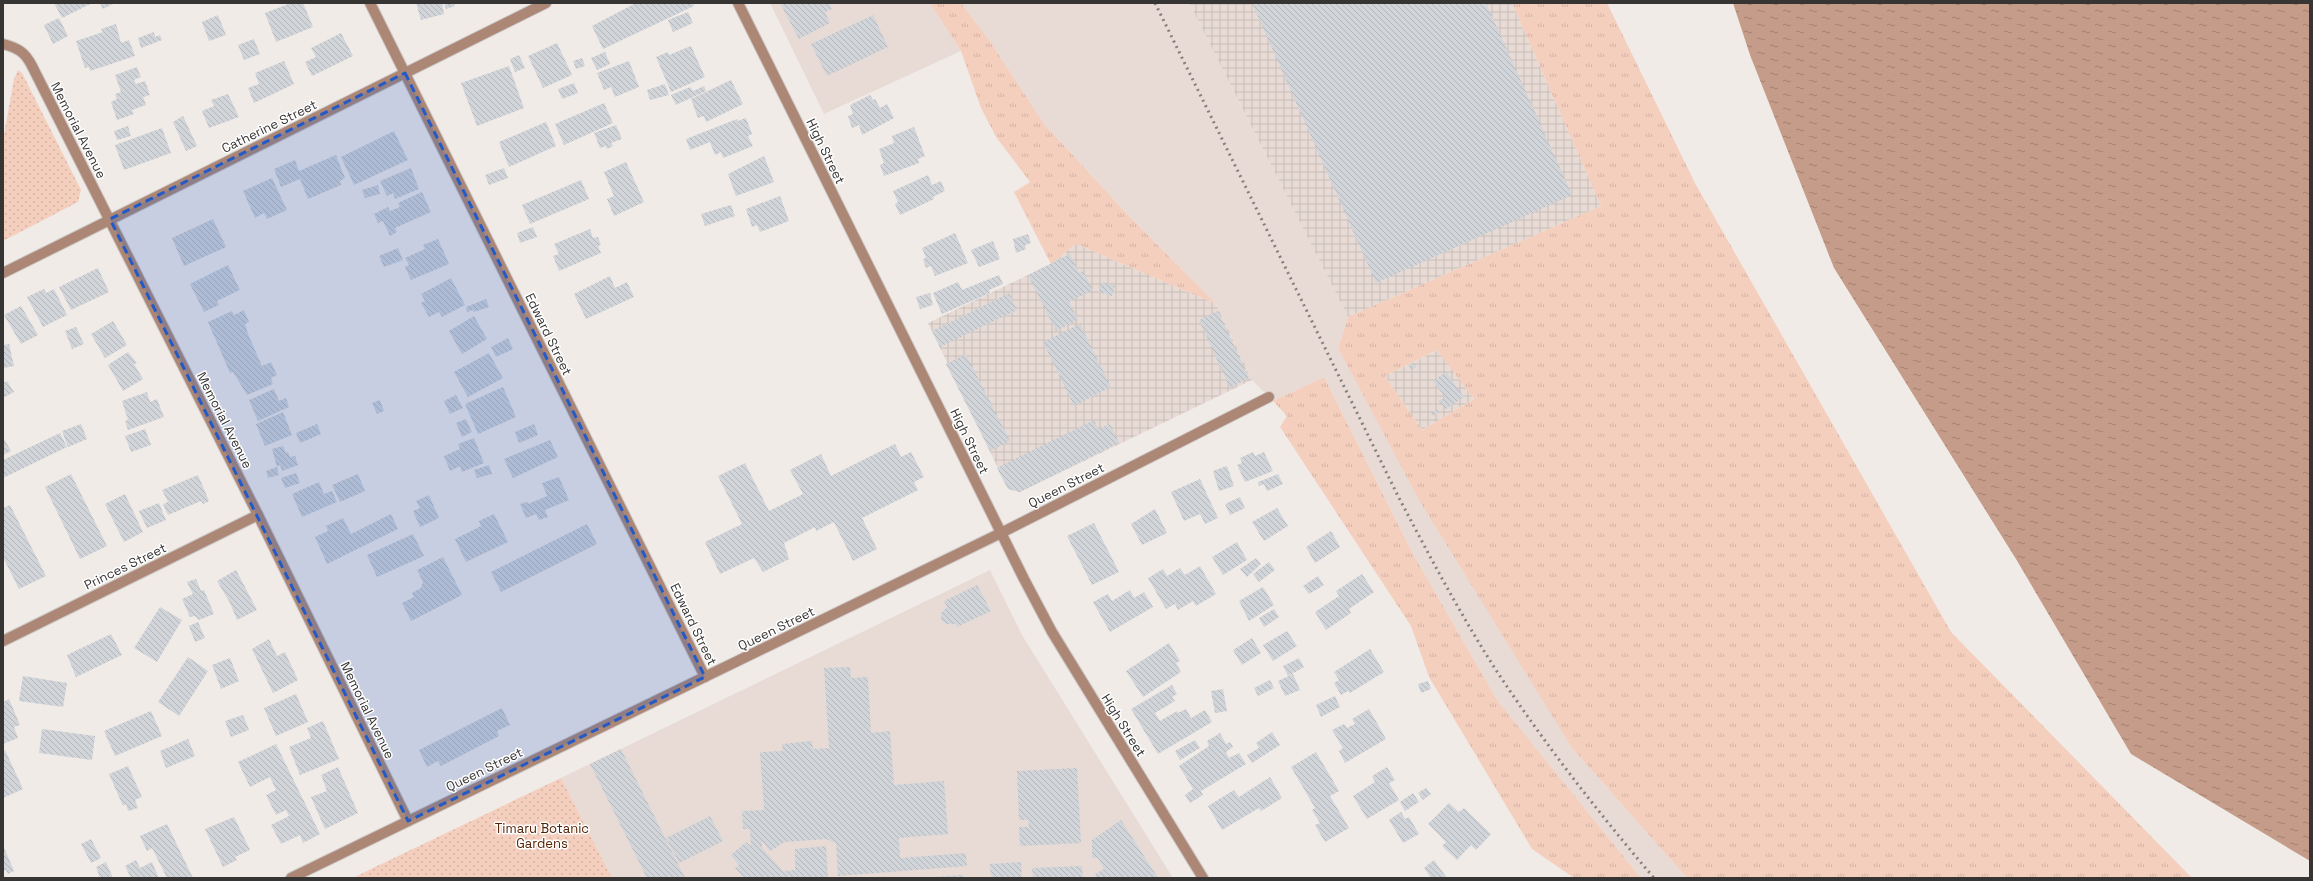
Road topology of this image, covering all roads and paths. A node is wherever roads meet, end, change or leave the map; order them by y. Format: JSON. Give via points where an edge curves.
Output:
{"nodes":[{"id":1,"x":370,"y":3,"type":"edge"},
{"id":2,"x":546,"y":3,"type":"edge"},
{"id":3,"x":738,"y":3,"type":"edge"},
{"id":4,"x":3,"y":44,"type":"edge"},
{"id":5,"x":405,"y":73,"type":"junction"},
{"id":6,"x":110,"y":219,"type":"junction"},
{"id":7,"x":3,"y":273,"type":"edge"},
{"id":8,"x":1269,"y":397,"type":"dead end"},
{"id":9,"x":258,"y":515,"type":"junction"},
{"id":10,"x":1001,"y":533,"type":"junction"},
{"id":11,"x":3,"y":641,"type":"edge"},
{"id":12,"x":705,"y":676,"type":"junction"},
{"id":13,"x":408,"y":821,"type":"junction"},
{"id":14,"x":291,"y":878,"type":"edge"},
{"id":15,"x":1203,"y":878,"type":"edge"}],
"edges":[{"from":1,"to":5,"type":"street","name":"Edward Street"},
{"from":2,"to":5,"type":"street","name":"Catherine Street"},
{"from":3,"to":10,"type":"street","name":"High Street"},
{"from":4,"to":6,"type":"street","name":"Memorial Avenue","via":[[18,48],[28,59]]},
{"from":5,"to":6,"type":"street","name":"Catherine Street"},
{"from":5,"to":12,"type":"street","name":"Edward Street"},
{"from":6,"to":7,"type":"street","name":"Catherine Street"},
{"from":6,"to":9,"type":"street","name":"Memorial Avenue"},
{"from":8,"to":10,"type":"street","name":"Queen Street"},
{"from":9,"to":11,"type":"street","name":"Princes Street"},
{"from":9,"to":13,"type":"street","name":"Memorial Avenue"},
{"from":10,"to":12,"type":"street","name":"Queen Street"},
{"from":10,"to":15,"type":"street","name":"High Street","via":[[1050,628]]},
{"from":12,"to":13,"type":"street","name":"Queen Street"},
{"from":13,"to":14,"type":"street","name":"Queen Street"}]}
